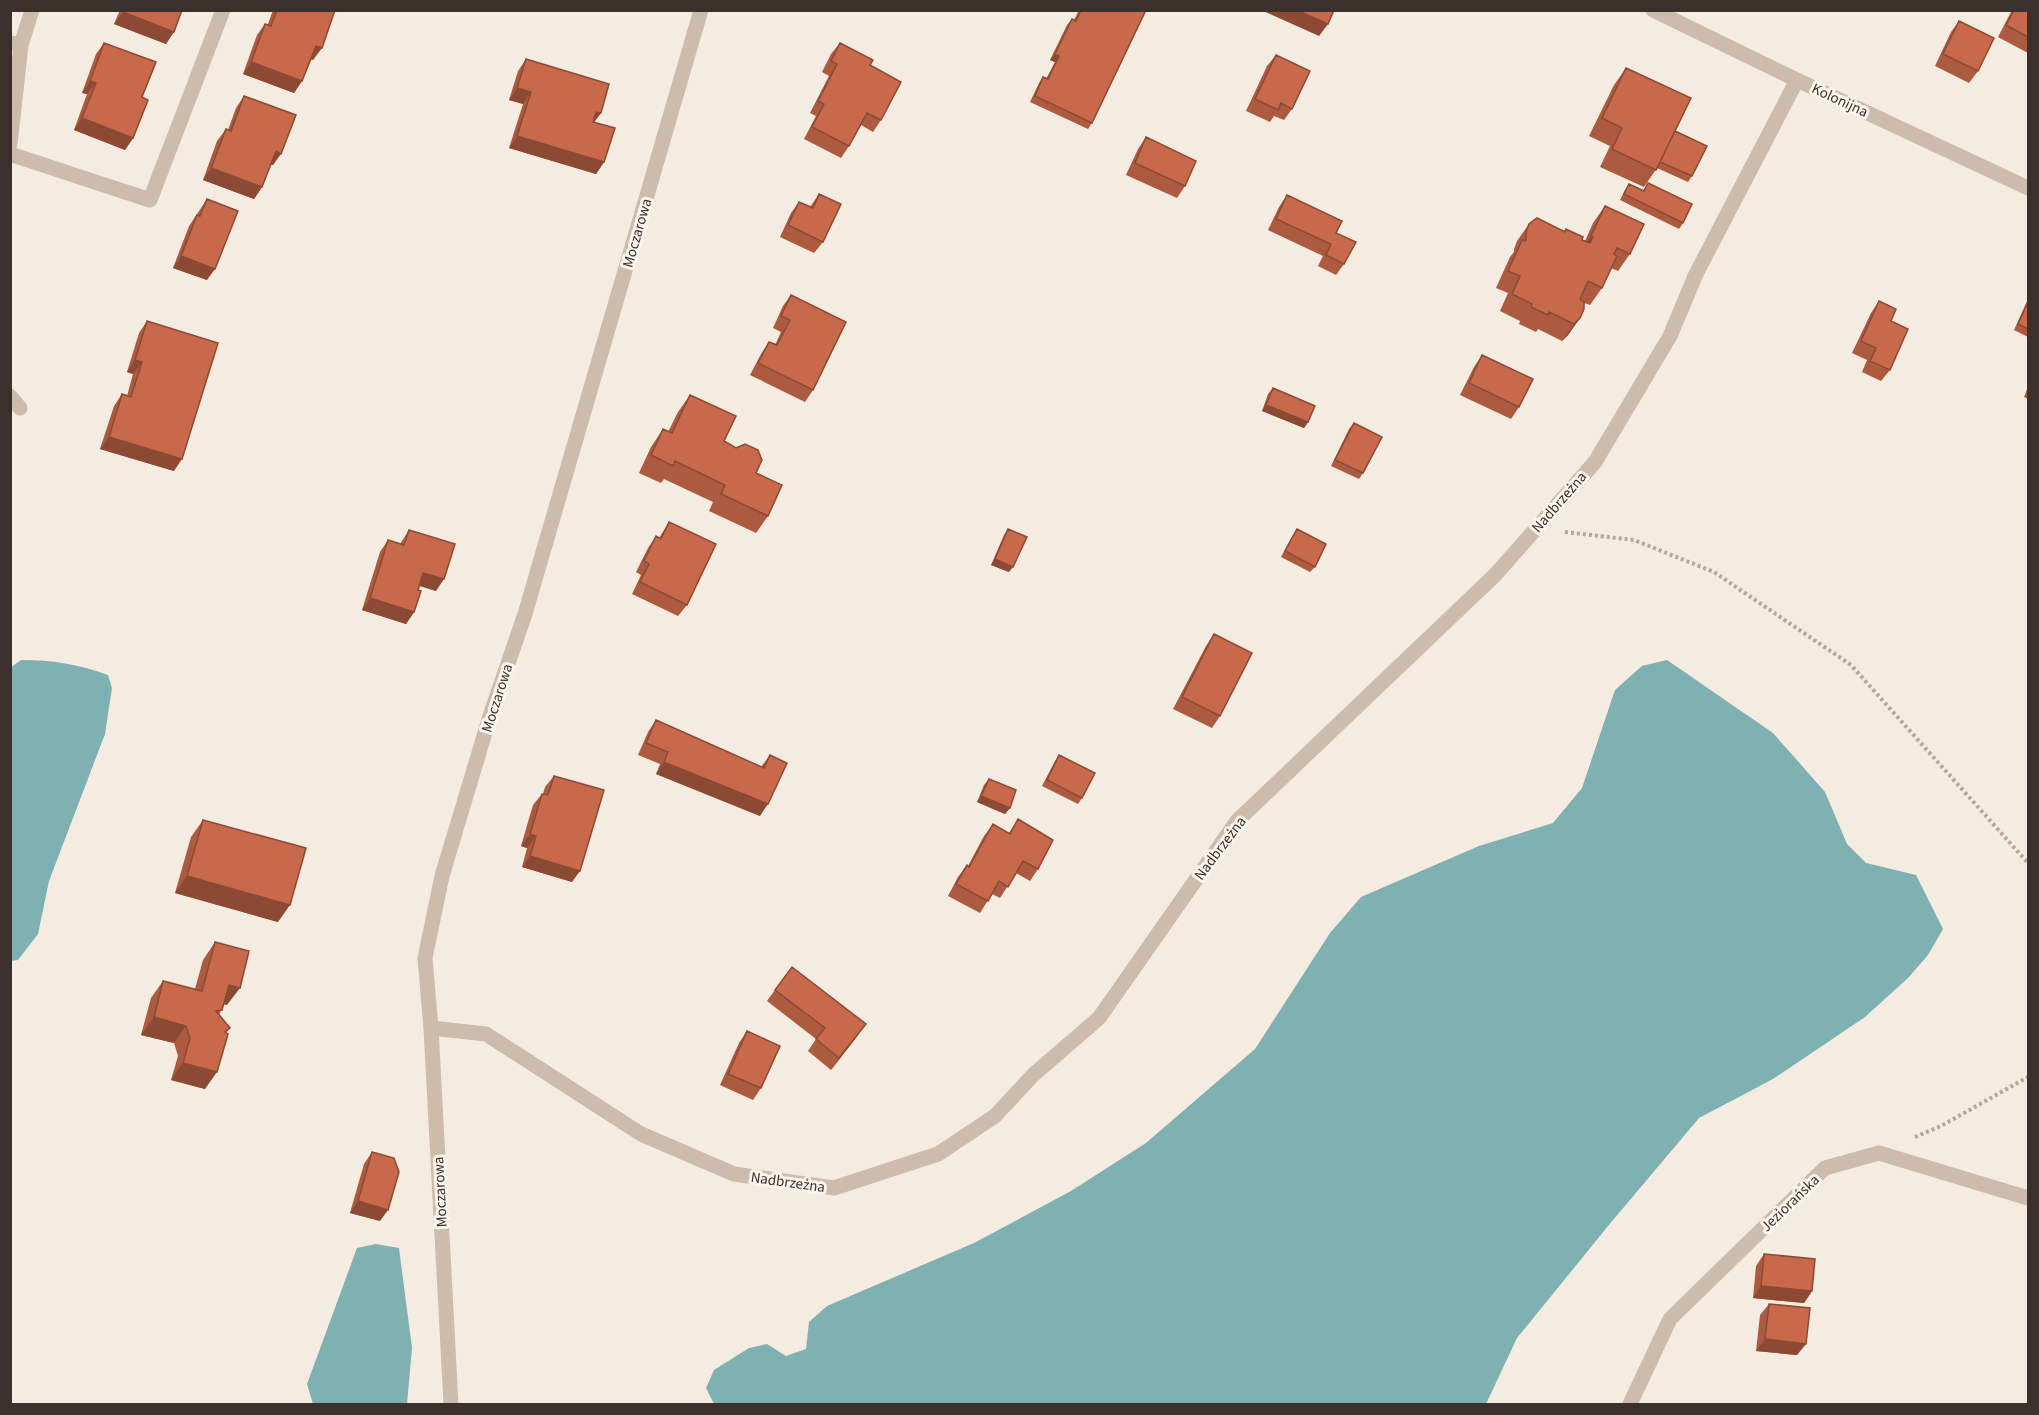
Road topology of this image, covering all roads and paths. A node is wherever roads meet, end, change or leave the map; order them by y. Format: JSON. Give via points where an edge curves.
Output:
{"nodes":[{"id":1,"x":32,"y":10,"type":"edge"},
{"id":2,"x":223,"y":10,"type":"edge"},
{"id":3,"x":701,"y":10,"type":"edge"},
{"id":4,"x":1653,"y":10,"type":"edge"},
{"id":5,"x":16,"y":44,"type":"edge"},
{"id":6,"x":1797,"y":80,"type":"junction"},
{"id":7,"x":10,"y":144,"type":"edge"},
{"id":8,"x":10,"y":154,"type":"edge"},
{"id":9,"x":2028,"y":186,"type":"edge"},
{"id":10,"x":1536,"y":528,"type":"junction"},
{"id":11,"x":2028,"y":863,"type":"edge"},
{"id":12,"x":431,"y":1029,"type":"junction"},
{"id":13,"x":2028,"y":1077,"type":"edge"},
{"id":14,"x":1879,"y":1152,"type":"junction"},
{"id":15,"x":2028,"y":1198,"type":"edge"},
{"id":16,"x":452,"y":1404,"type":"edge"},
{"id":17,"x":1630,"y":1404,"type":"edge"}],
"edges":[{"from":1,"to":5,"type":"street"},
{"from":2,"to":8,"type":"street","via":[[150,200]]},
{"from":3,"to":12,"type":"street","name":"Moczarowa","via":[[525,614],[442,876],[425,958]]},
{"from":4,"to":6,"type":"street","name":"Kolonijna"},
{"from":5,"to":7,"type":"street"},
{"from":6,"to":9,"type":"street","name":"Kolonijna"},
{"from":6,"to":10,"type":"street","name":"Nadbrzeżna","via":[[1696,274],[1670,336],[1594,462]]},
{"from":10,"to":11,"type":"path","via":[[1634,540],[1714,572],[1842,659]]},
{"from":10,"to":12,"type":"street","name":"Nadbrzeżna","via":[[1495,575],[1237,821],[1099,1018],[1032,1075],[995,1116],[938,1154],[834,1188],[734,1174],[641,1134],[486,1034]]},
{"from":12,"to":16,"type":"street","name":"Moczarowa"},
{"from":13,"to":14,"type":"path","via":[[1941,1126]]},
{"from":14,"to":15,"type":"street"},
{"from":14,"to":17,"type":"street","name":"Jeziorańska","via":[[1825,1168],[1670,1319]]}]}
